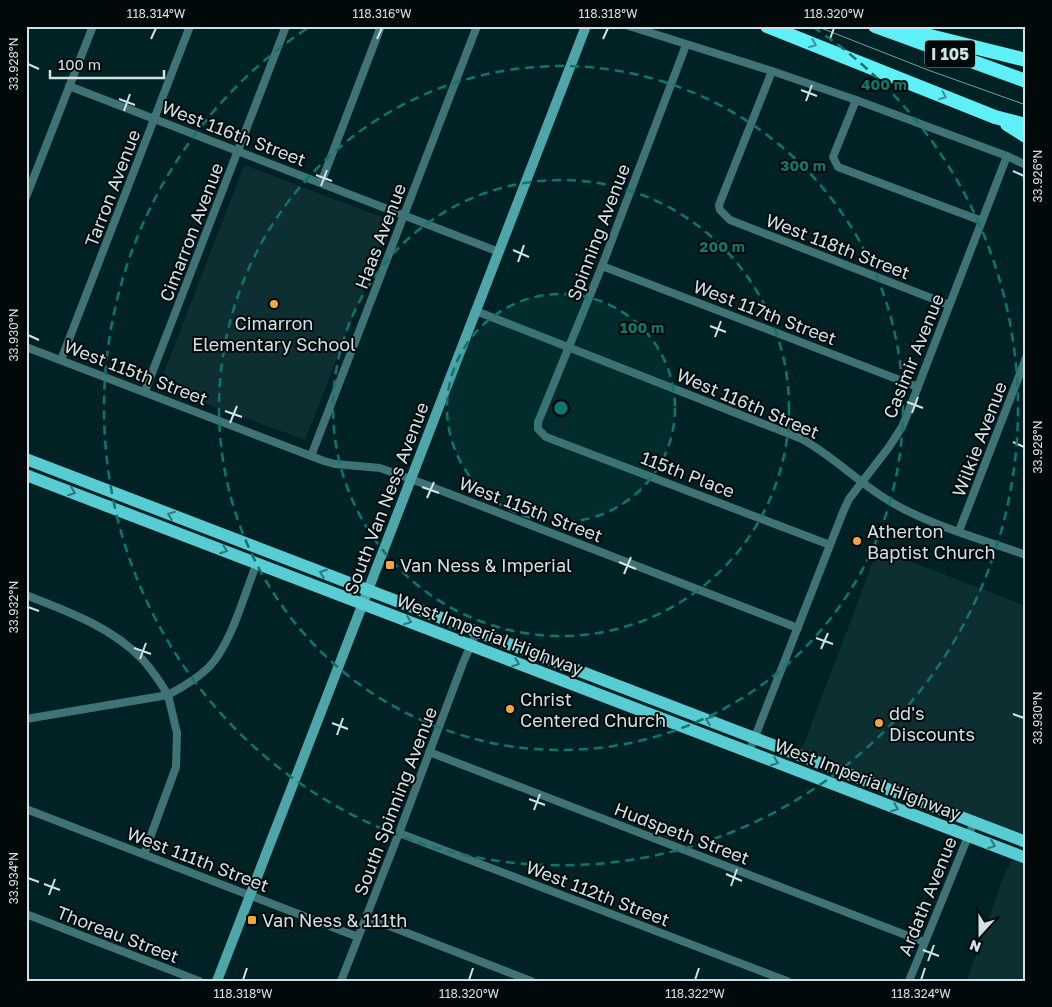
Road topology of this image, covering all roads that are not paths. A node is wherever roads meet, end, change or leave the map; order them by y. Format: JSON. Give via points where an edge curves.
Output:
{"nodes":[{"id":1,"x":93,"y":26,"type":"edge"},
{"id":2,"x":190,"y":26,"type":"edge"},
{"id":3,"x":286,"y":26,"type":"edge"},
{"id":4,"x":381,"y":26,"type":"edge"},
{"id":5,"x":477,"y":26,"type":"edge"},
{"id":6,"x":586,"y":26,"type":"edge"},
{"id":7,"x":629,"y":26,"type":"edge"},
{"id":8,"x":767,"y":26,"type":"edge"},
{"id":9,"x":875,"y":26,"type":"edge"},
{"id":10,"x":892,"y":26,"type":"edge"},
{"id":11,"x":686,"y":44,"type":"junction"},
{"id":12,"x":1026,"y":60,"type":"edge"},
{"id":13,"x":772,"y":71,"type":"junction"},
{"id":14,"x":1026,"y":81,"type":"edge"},
{"id":15,"x":70,"y":86,"type":"junction"},
{"id":16,"x":856,"y":100,"type":"junction"},
{"id":17,"x":996,"y":117,"type":"junction"},
{"id":18,"x":154,"y":119,"type":"junction"},
{"id":19,"x":1026,"y":125,"type":"edge"},
{"id":20,"x":1026,"y":136,"type":"edge"},
{"id":21,"x":238,"y":151,"type":"junction"},
{"id":22,"x":1007,"y":156,"type":"junction"},
{"id":23,"x":1026,"y":165,"type":"edge"},
{"id":24,"x":321,"y":183,"type":"junction"},
{"id":25,"x":26,"y":197,"type":"edge"},
{"id":26,"x":404,"y":215,"type":"junction"},
{"id":27,"x":982,"y":221,"type":"junction"},
{"id":28,"x":499,"y":252,"type":"junction"},
{"id":29,"x":602,"y":266,"type":"junction"},
{"id":30,"x":949,"y":306,"type":"junction"},
{"id":31,"x":476,"y":311,"type":"junction"},
{"id":32,"x":26,"y":347,"type":"edge"},
{"id":33,"x":569,"y":347,"type":"junction"},
{"id":34,"x":1026,"y":358,"type":"edge"},
{"id":35,"x":61,"y":360,"type":"junction"},
{"id":36,"x":918,"y":387,"type":"junction"},
{"id":37,"x":145,"y":391,"type":"junction"},
{"id":38,"x":538,"y":429,"type":"joint"},
{"id":39,"x":311,"y":456,"type":"junction"},
{"id":40,"x":26,"y":459,"type":"edge"},
{"id":41,"x":26,"y":475,"type":"edge"},
{"id":42,"x":411,"y":479,"type":"junction"},
{"id":43,"x":862,"y":482,"type":"junction"},
{"id":44,"x":959,"y":531,"type":"junction"},
{"id":45,"x":830,"y":544,"type":"junction"},
{"id":46,"x":1026,"y":555,"type":"edge"},
{"id":47,"x":256,"y":563,"type":"junction"},
{"id":48,"x":369,"y":590,"type":"junction"},
{"id":49,"x":26,"y":595,"type":"edge"},
{"id":50,"x":362,"y":604,"type":"junction"},
{"id":51,"x":798,"y":628,"type":"junction"},
{"id":52,"x":477,"y":632,"type":"junction"},
{"id":53,"x":471,"y":645,"type":"junction"},
{"id":54,"x":168,"y":696,"type":"junction"},
{"id":55,"x":26,"y":720,"type":"edge"},
{"id":56,"x":755,"y":738,"type":"junction"},
{"id":57,"x":429,"y":752,"type":"junction"},
{"id":58,"x":749,"y":752,"type":"junction"},
{"id":59,"x":26,"y":809,"type":"edge"},
{"id":60,"x":974,"y":822,"type":"junction"},
{"id":61,"x":399,"y":833,"type":"junction"},
{"id":62,"x":967,"y":836,"type":"junction"},
{"id":63,"x":1026,"y":842,"type":"edge"},
{"id":64,"x":144,"y":854,"type":"junction"},
{"id":65,"x":1026,"y":858,"type":"edge"},
{"id":66,"x":250,"y":895,"type":"junction"},
{"id":67,"x":26,"y":914,"type":"edge"},
{"id":68,"x":366,"y":917,"type":"junction"},
{"id":69,"x":358,"y":937,"type":"junction"},
{"id":70,"x":924,"y":942,"type":"junction"},
{"id":71,"x":198,"y":981,"type":"edge"},
{"id":72,"x":217,"y":981,"type":"edge"},
{"id":73,"x":341,"y":981,"type":"edge"},
{"id":74,"x":532,"y":981,"type":"edge"},
{"id":75,"x":787,"y":981,"type":"edge"},
{"id":76,"x":909,"y":981,"type":"edge"}],
"edges":[{"from":1,"to":15,"type":"street"},
{"from":2,"to":18,"type":"street","name":"Tarron Avenue"},
{"from":3,"to":21,"type":"street","name":"Cimarron Avenue"},
{"from":4,"to":24,"type":"street"},
{"from":5,"to":26,"type":"street","name":"Haas Avenue"},
{"from":6,"to":28,"type":"main road","name":"South Van Ness Avenue"},
{"from":7,"to":11,"type":"street"},
{"from":8,"to":17,"type":"highway","number":"I 105","one_way":true},
{"from":9,"to":14,"type":"highway","number":"I 105"},
{"from":10,"to":12,"type":"highway"},
{"from":11,"to":13,"type":"street"},
{"from":11,"to":29,"type":"street","name":"Spinning Avenue"},
{"from":13,"to":16,"type":"street"},
{"from":13,"to":30,"type":"street","name":"West 118th Street","via":[[719,204],[720,210],[730,220]]},
{"from":15,"to":18,"type":"street","name":"West 116th Street"},
{"from":15,"to":25,"type":"street"},
{"from":16,"to":22,"type":"street"},
{"from":16,"to":27,"type":"street","via":[[833,158],[838,167]]},
{"from":17,"to":19,"type":"highway","number":"I 105"},
{"from":17,"to":20,"type":"highway"},
{"from":18,"to":21,"type":"street","name":"West 116th Street"},
{"from":18,"to":35,"type":"street","name":"Tarron Avenue"},
{"from":21,"to":24,"type":"street","name":"West 116th Street"},
{"from":21,"to":37,"type":"street","name":"Cimarron Avenue"},
{"from":22,"to":23,"type":"street"},
{"from":22,"to":27,"type":"street","name":"Casimir Avenue"},
{"from":24,"to":26,"type":"street","name":"West 116th Street"},
{"from":26,"to":28,"type":"street","name":"West 116th Street"},
{"from":26,"to":39,"type":"street","name":"Haas Avenue"},
{"from":27,"to":30,"type":"street","name":"Casimir Avenue"},
{"from":28,"to":31,"type":"main road","name":"South Van Ness Avenue"},
{"from":29,"to":33,"type":"street","name":"Spinning Avenue"},
{"from":29,"to":36,"type":"street","name":"West 117th Street"},
{"from":30,"to":36,"type":"street","name":"Casimir Avenue"},
{"from":31,"to":33,"type":"street","name":"West 116th Street"},
{"from":31,"to":42,"type":"main road","name":"South Van Ness Avenue"},
{"from":32,"to":35,"type":"street","name":"West 115th Street"},
{"from":33,"to":38,"type":"street","name":"Spinning Avenue"},
{"from":33,"to":43,"type":"street","name":"West 116th Street","via":[[802,438]]},
{"from":34,"to":44,"type":"street","name":"Wilkie Avenue"},
{"from":35,"to":37,"type":"street","name":"West 115th Street"},
{"from":36,"to":43,"type":"street","name":"Casimir Avenue","via":[[902,427]]},
{"from":37,"to":39,"type":"street","name":"West 115th Street"},
{"from":38,"to":45,"type":"street","name":"115th Place","via":[[546,437]]},
{"from":39,"to":42,"type":"street","name":"West 115th Street","via":[[335,464],[380,468]]},
{"from":48,"to":40,"type":"main road","name":"West Imperial Highway","one_way":true},
{"from":41,"to":47,"type":"main road","name":"West Imperial Highway","one_way":true},
{"from":42,"to":48,"type":"main road","name":"South Van Ness Avenue"},
{"from":42,"to":51,"type":"street","name":"West 115th Street"},
{"from":43,"to":44,"type":"street","name":"West 116th Street","via":[[902,508]]},
{"from":43,"to":45,"type":"street","name":"Casimir Avenue","via":[[849,499]]},
{"from":44,"to":46,"type":"street","name":"West 116th Street"},
{"from":45,"to":51,"type":"street","name":"Casimir Avenue"},
{"from":47,"to":50,"type":"main road","name":"West Imperial Highway"},
{"from":47,"to":54,"type":"street","via":[[220,652],[200,675]]},
{"from":48,"to":50,"type":"main road","name":"South Van Ness Avenue"},
{"from":48,"to":52,"type":"main road","name":"West Imperial Highway"},
{"from":49,"to":54,"type":"street","via":[[73,614],[120,641],[156,674]]},
{"from":50,"to":53,"type":"main road","name":"West Imperial Highway","one_way":true},
{"from":50,"to":66,"type":"main road","name":"South Van Ness Avenue"},
{"from":51,"to":56,"type":"street","name":"Casimir Avenue"},
{"from":52,"to":53,"type":"street","name":"South Spinning Avenue"},
{"from":56,"to":52,"type":"main road","name":"West Imperial Highway","one_way":true},
{"from":53,"to":57,"type":"street","name":"South Spinning Avenue"},
{"from":53,"to":58,"type":"main road","name":"West Imperial Highway","one_way":true},
{"from":54,"to":55,"type":"street"},
{"from":54,"to":64,"type":"street","via":[[177,733],[176,767]]},
{"from":56,"to":58,"type":"street","name":"Casimir Avenue"},
{"from":56,"to":60,"type":"main road","name":"West Imperial Highway"},
{"from":57,"to":61,"type":"street","name":"South Spinning Avenue"},
{"from":57,"to":70,"type":"street","name":"Hudspeth Street"},
{"from":58,"to":62,"type":"main road","name":"West Imperial Highway","one_way":true},
{"from":59,"to":64,"type":"street","name":"West 111th Street"},
{"from":60,"to":62,"type":"street","name":"Ardath Avenue"},
{"from":60,"to":63,"type":"main road","name":"West Imperial Highway"},
{"from":61,"to":68,"type":"street","name":"South Spinning Avenue"},
{"from":61,"to":75,"type":"street","name":"West 112th Street"},
{"from":62,"to":65,"type":"main road","name":"West Imperial Highway","one_way":true},
{"from":62,"to":70,"type":"street","name":"Ardath Avenue"},
{"from":64,"to":66,"type":"street","name":"West 111th Street"},
{"from":66,"to":69,"type":"street","name":"West 111th Street"},
{"from":66,"to":72,"type":"main road","name":"South Van Ness Avenue"},
{"from":67,"to":71,"type":"street","name":"Thoreau Street"},
{"from":68,"to":69,"type":"street","name":"South Spinning Avenue"},
{"from":68,"to":74,"type":"street"},
{"from":69,"to":73,"type":"street","name":"South Spinning Avenue"},
{"from":70,"to":76,"type":"street","name":"Ardath Avenue"}]}
